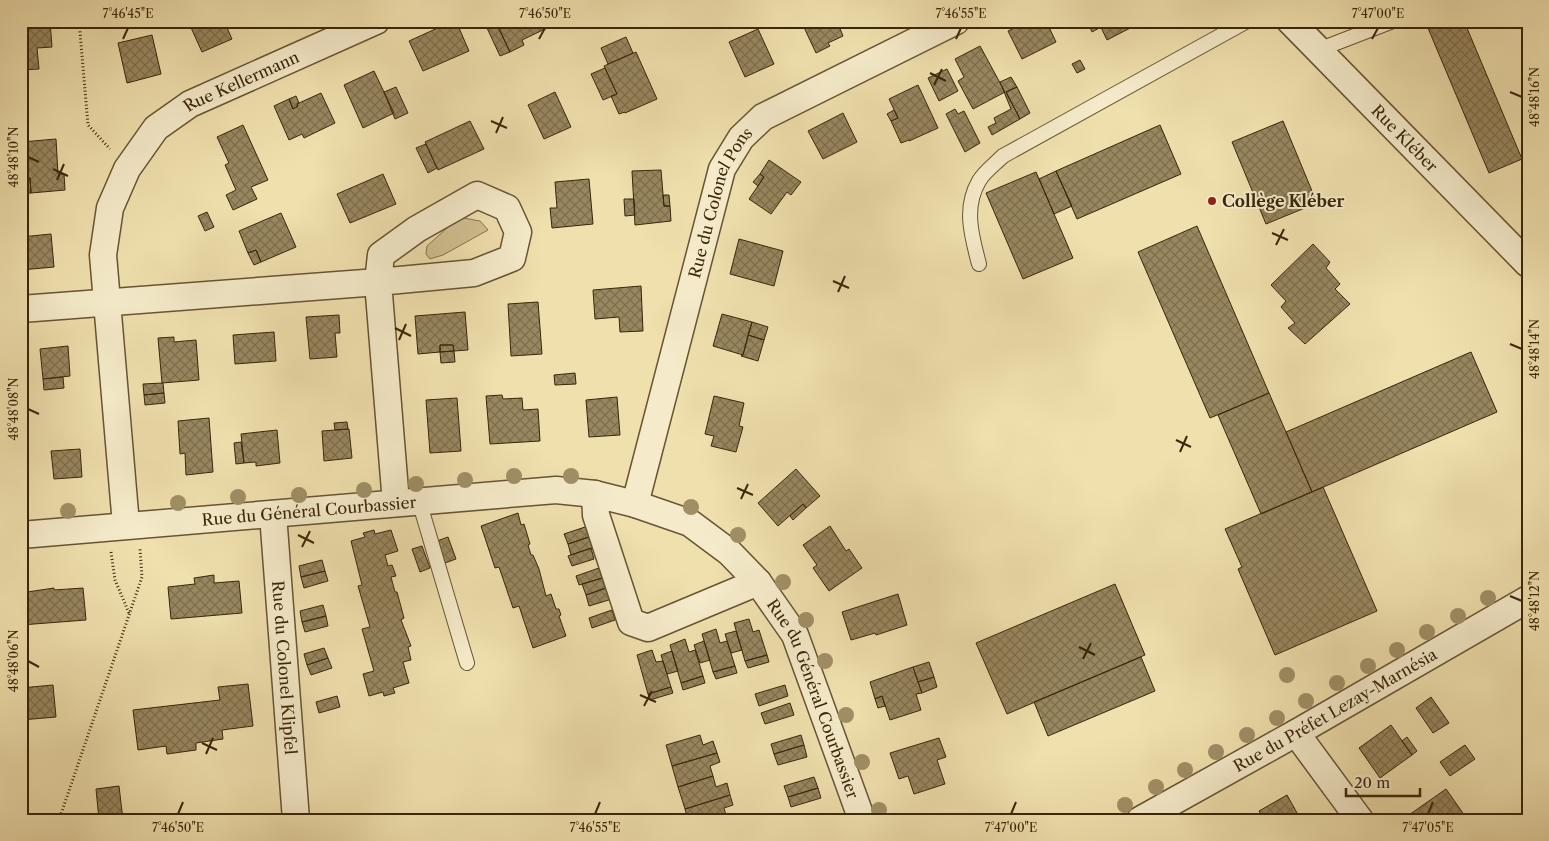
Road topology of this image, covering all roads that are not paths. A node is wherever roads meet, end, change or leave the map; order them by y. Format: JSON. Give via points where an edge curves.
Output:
{"nodes":[{"id":1,"x":376,"y":21,"type":"edge"},
{"id":2,"x":956,"y":21,"type":"edge"},
{"id":3,"x":1247,"y":21,"type":"edge"},
{"id":4,"x":1290,"y":21,"type":"edge"},
{"id":5,"x":1393,"y":21,"type":"edge"},
{"id":6,"x":1318,"y":50,"type":"junction"},
{"id":7,"x":1525,"y":255,"type":"edge"},
{"id":8,"x":979,"y":264,"type":"dead end"},
{"id":9,"x":378,"y":282,"type":"junction"},
{"id":10,"x":106,"y":303,"type":"junction"},
{"id":11,"x":21,"y":309,"type":"edge"},
{"id":12,"x":595,"y":494,"type":"junction"},
{"id":13,"x":407,"y":502,"type":"junction"},
{"id":14,"x":635,"y":504,"type":"junction"},
{"id":15,"x":273,"y":514,"type":"junction"},
{"id":16,"x":21,"y":535,"type":"edge"},
{"id":17,"x":125,"y":536,"type":"junction"},
{"id":18,"x":758,"y":582,"type":"junction"},
{"id":19,"x":1528,"y":599,"type":"edge"},
{"id":20,"x":467,"y":663,"type":"dead end"},
{"id":21,"x":1296,"y":732,"type":"junction"},
{"id":22,"x":296,"y":820,"type":"edge"},
{"id":23,"x":862,"y":820,"type":"edge"},
{"id":24,"x":1140,"y":820,"type":"edge"},
{"id":25,"x":1360,"y":820,"type":"edge"}],
"edges":[{"from":1,"to":10,"type":"street","name":"Rue Kellermann","via":[[190,104],[156,128],[127,169],[110,208],[102,255]]},
{"from":2,"to":14,"type":"street","name":"Rue du Colonel Pons","via":[[763,117],[740,138],[722,169]]},
{"from":3,"to":8,"type":"lane","via":[[1003,156],[979,180],[970,200],[971,231]]},
{"from":4,"to":6,"type":"street","name":"Rue Kléber"},
{"from":5,"to":6,"type":"lane"},
{"from":6,"to":7,"type":"street","name":"Rue Kléber"},
{"from":9,"to":9,"type":"street","via":[[381,255],[417,229],[477,195],[507,208],[518,232],[512,258],[474,273]]},
{"from":9,"to":10,"type":"street"},
{"from":9,"to":13,"type":"street"},
{"from":10,"to":11,"type":"street"},
{"from":10,"to":17,"type":"street","name":"Rue Kellermann"},
{"from":12,"to":13,"type":"street","name":"Rue du Général Courbassier","via":[[556,490]]},
{"from":12,"to":14,"type":"street","name":"Rue du Général Courbassier"},
{"from":12,"to":18,"type":"street","name":"Rue du Général Courbassier","via":[[596,515],[631,622],[648,628]]},
{"from":13,"to":15,"type":"street","name":"Rue du Général Courbassier"},
{"from":13,"to":20,"type":"lane"},
{"from":14,"to":18,"type":"street","name":"Rue du Général Courbassier","via":[[690,523],[729,552]]},
{"from":15,"to":17,"type":"street","name":"Rue du Général Courbassier"},
{"from":15,"to":22,"type":"street","name":"Rue du Colonel Klipfel"},
{"from":16,"to":17,"type":"street","name":"Rue du Général Courbassier"},
{"from":18,"to":23,"type":"street","name":"Rue du Général Courbassier","via":[[795,634]]},
{"from":19,"to":21,"type":"street","name":"Rue du Préfet Lezay-Marnésia"},
{"from":21,"to":24,"type":"street","name":"Rue du Préfet Lezay-Marnésia"},
{"from":21,"to":25,"type":"street"}]}
